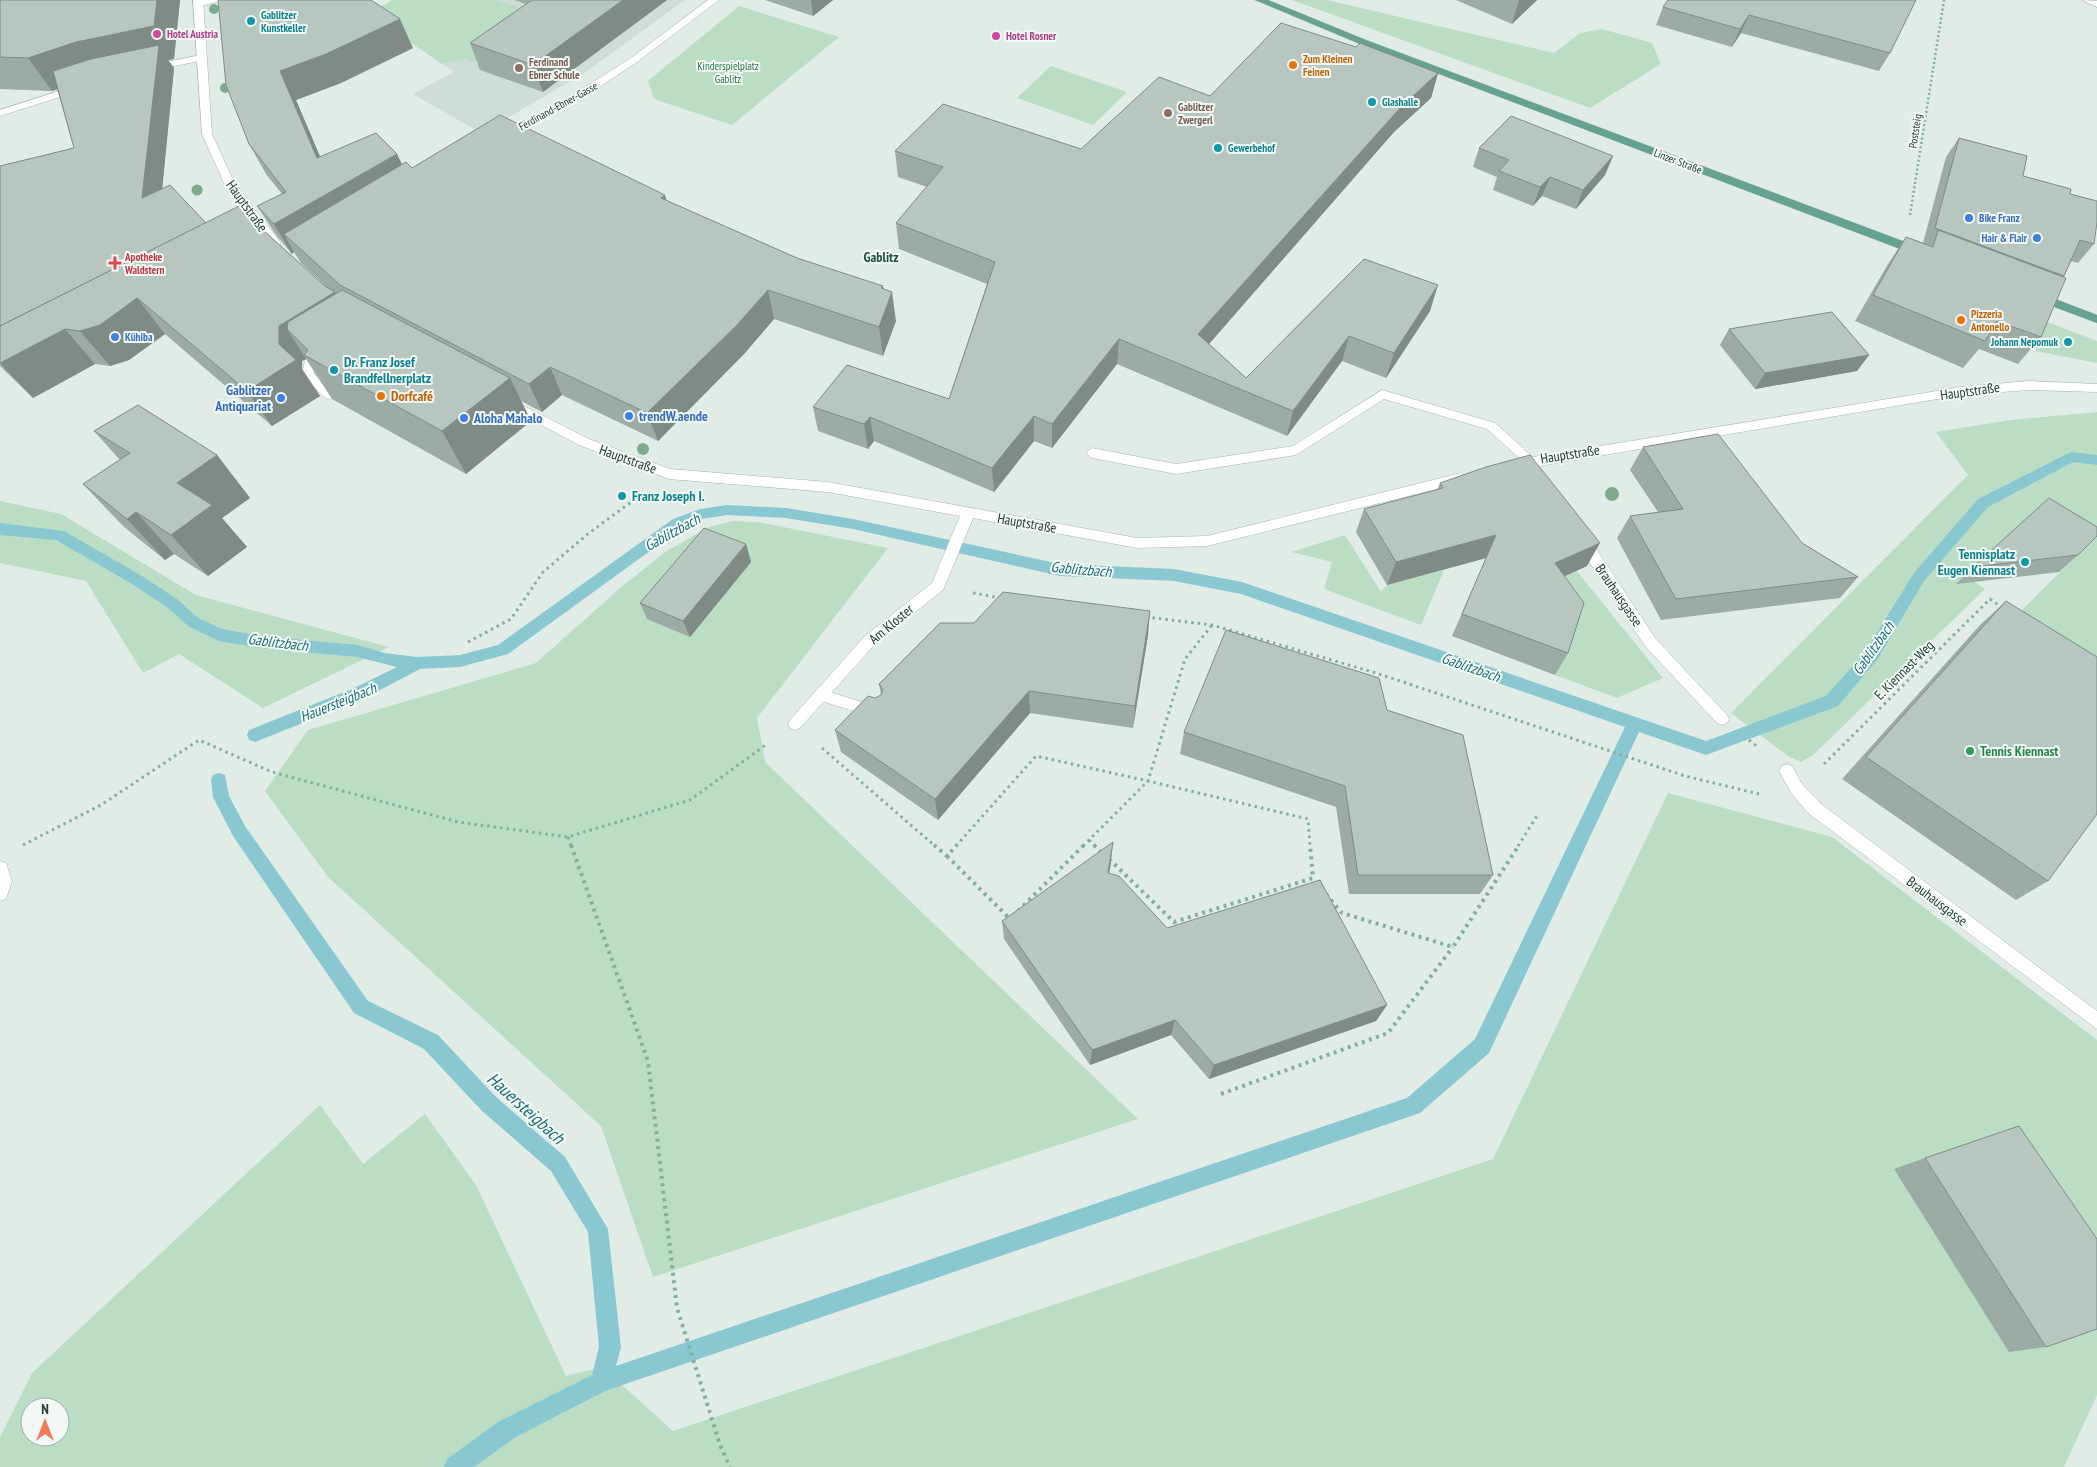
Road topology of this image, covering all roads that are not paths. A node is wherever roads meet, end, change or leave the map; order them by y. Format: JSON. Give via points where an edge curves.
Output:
{"nodes":[{"id":1,"x":218,"y":0,"type":"edge"},
{"id":2,"x":714,"y":0,"type":"edge"},
{"id":3,"x":1260,"y":0,"type":"edge"},
{"id":4,"x":2087,"y":0,"type":"edge"},
{"id":5,"x":198,"y":2,"type":"edge"},
{"id":6,"x":2097,"y":4,"type":"edge"},
{"id":7,"x":200,"y":58,"type":"junction"},
{"id":8,"x":138,"y":71,"type":"edge"},
{"id":9,"x":86,"y":84,"type":"edge"},
{"id":10,"x":0,"y":113,"type":"edge"},
{"id":11,"x":497,"y":139,"type":"edge"},
{"id":12,"x":285,"y":255,"type":"edge"},
{"id":13,"x":1932,"y":257,"type":"edge"},
{"id":14,"x":2022,"y":290,"type":"edge"},
{"id":15,"x":2097,"y":319,"type":"edge"},
{"id":16,"x":334,"y":348,"type":"edge"},
{"id":17,"x":2097,"y":388,"type":"edge"},
{"id":18,"x":329,"y":395,"type":"edge"},
{"id":19,"x":497,"y":396,"type":"edge"},
{"id":20,"x":1092,"y":452,"type":"dead end"},
{"id":21,"x":1531,"y":461,"type":"junction"},
{"id":22,"x":1502,"y":468,"type":"edge"},
{"id":23,"x":1540,"y":474,"type":"edge"},
{"id":24,"x":1474,"y":475,"type":"edge"},
{"id":25,"x":968,"y":513,"type":"junction"},
{"id":26,"x":1575,"y":528,"type":"edge"},
{"id":27,"x":820,"y":695,"type":"junction"},
{"id":28,"x":879,"y":713,"type":"edge"},
{"id":29,"x":1722,"y":718,"type":"road end"},
{"id":30,"x":794,"y":724,"type":"road end"},
{"id":31,"x":1787,"y":771,"type":"road end"},
{"id":32,"x":0,"y":868,"type":"edge"},
{"id":33,"x":0,"y":894,"type":"edge"},
{"id":34,"x":2097,"y":1020,"type":"edge"}],
"edges":[{"from":1,"to":5,"type":"street"},
{"from":2,"to":11,"type":"street","name":"Ferdinand-Ebner-Gasse","via":[[588,90]]},
{"from":3,"to":13,"type":"main road","name":"Linzer Straße"},
{"from":4,"to":6,"type":"street"},
{"from":5,"to":7,"type":"street","name":"Hauptstraße"},
{"from":7,"to":8,"type":"street"},
{"from":7,"to":12,"type":"street","name":"Hauptstraße","via":[[207,134],[229,183],[262,235]]},
{"from":9,"to":10,"type":"street"},
{"from":14,"to":15,"type":"main road"},
{"from":16,"to":18,"type":"street","via":[[309,363],[308,375]]},
{"from":17,"to":21,"type":"street","name":"Hauptstraße","via":[[2017,384],[1961,391]]},
{"from":19,"to":25,"type":"street","name":"Hauptstraße","via":[[584,442],[670,474],[828,487]]},
{"from":20,"to":21,"type":"street","via":[[1176,468],[1296,450],[1382,394],[1491,426]]},
{"from":21,"to":22,"type":"street","name":"Hauptstraße"},
{"from":21,"to":23,"type":"street"},
{"from":24,"to":25,"type":"street","name":"Hauptstraße","via":[[1207,541],[1138,542]]},
{"from":25,"to":27,"type":"street","name":"Am Kloster","via":[[938,586],[870,640]]},
{"from":26,"to":29,"type":"street","name":"Brauhausgasse","via":[[1650,642]]},
{"from":27,"to":28,"type":"street"},
{"from":27,"to":30,"type":"street","name":"Am Kloster"},
{"from":31,"to":34,"type":"street","name":"Brauhausgasse","via":[[1797,790],[1814,808]]},
{"from":32,"to":33,"type":"street","via":[[4,881]]}]}
